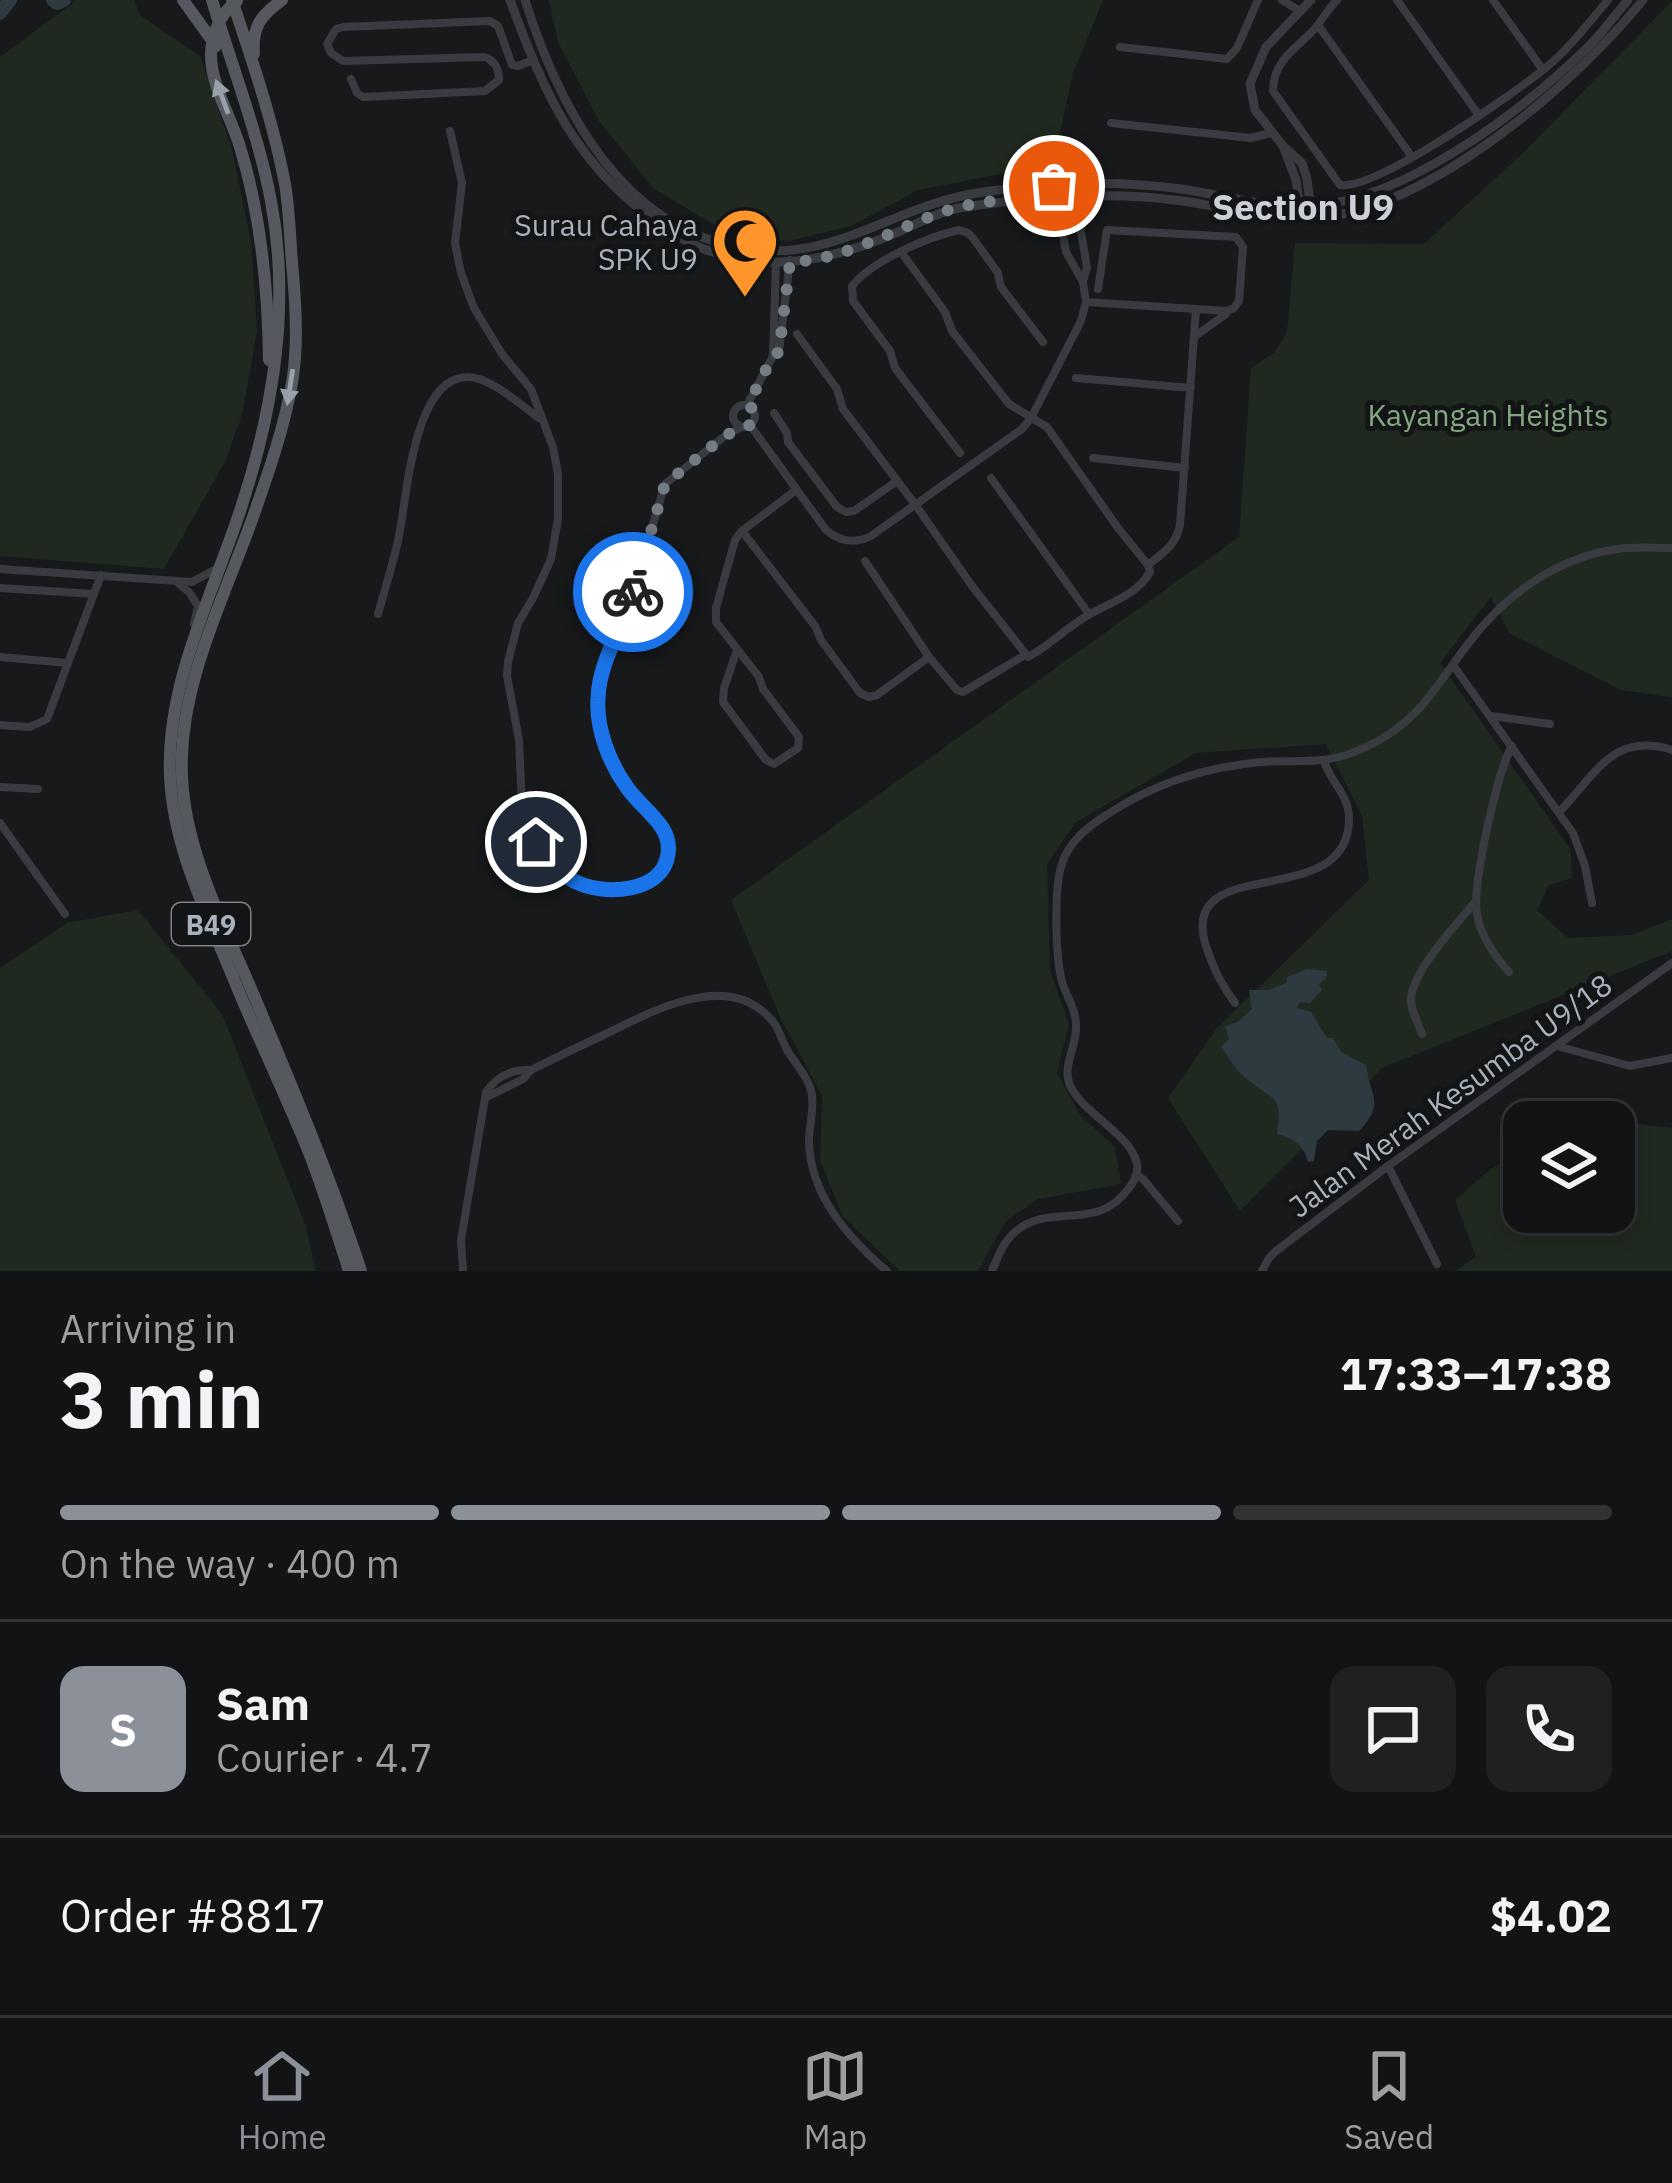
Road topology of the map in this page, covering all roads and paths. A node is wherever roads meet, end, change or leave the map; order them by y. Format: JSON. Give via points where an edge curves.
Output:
{"nodes":[{"id":1,"x":183,"y":0,"type":"edge"},
{"id":2,"x":212,"y":0,"type":"edge"},
{"id":3,"x":235,"y":0,"type":"edge"},
{"id":4,"x":282,"y":0,"type":"edge"},
{"id":5,"x":509,"y":0,"type":"edge"},
{"id":6,"x":525,"y":0,"type":"edge"},
{"id":7,"x":1258,"y":0,"type":"edge"},
{"id":8,"x":1282,"y":0,"type":"edge"},
{"id":9,"x":1311,"y":0,"type":"edge"},
{"id":10,"x":1337,"y":0,"type":"edge"},
{"id":11,"x":1396,"y":0,"type":"edge"},
{"id":12,"x":1493,"y":0,"type":"edge"},
{"id":13,"x":1587,"y":0,"type":"edge"},
{"id":14,"x":1608,"y":0,"type":"edge"},
{"id":15,"x":1628,"y":0,"type":"edge"},
{"id":16,"x":1642,"y":0,"type":"edge"},
{"id":17,"x":1300,"y":10,"type":"junction"},
{"id":18,"x":1597,"y":14,"type":"junction"},
{"id":19,"x":1318,"y":25,"type":"junction"},
{"id":20,"x":1120,"y":47,"type":"dead end"},
{"id":21,"x":530,"y":55,"type":"junction"},
{"id":22,"x":1543,"y":70,"type":"junction"},
{"id":23,"x":256,"y":73,"type":"junction"},
{"id":24,"x":351,"y":79,"type":"dead end"},
{"id":25,"x":238,"y":83,"type":"junction"},
{"id":26,"x":1478,"y":114,"type":"junction"},
{"id":27,"x":1111,"y":123,"type":"dead end"},
{"id":28,"x":450,"y":131,"type":"dead end"},
{"id":29,"x":1271,"y":133,"type":"junction"},
{"id":30,"x":1412,"y":157,"type":"junction"},
{"id":31,"x":1303,"y":189,"type":"junction"},
{"id":32,"x":1056,"y":191,"type":"junction"},
{"id":33,"x":1074,"y":191,"type":"junction"},
{"id":34,"x":1279,"y":205,"type":"junction"},
{"id":35,"x":1325,"y":205,"type":"junction"},
{"id":36,"x":1306,"y":212,"type":"junction"},
{"id":37,"x":901,"y":252,"type":"junction"},
{"id":38,"x":777,"y":257,"type":"junction"},
{"id":39,"x":790,"y":257,"type":"junction"},
{"id":40,"x":1083,"y":282,"type":"junction"},
{"id":41,"x":1098,"y":289,"type":"dead end"},
{"id":42,"x":1086,"y":302,"type":"junction"},
{"id":43,"x":1196,"y":310,"type":"junction"},
{"id":44,"x":1227,"y":310,"type":"junction"},
{"id":45,"x":797,"y":334,"type":"dead end"},
{"id":46,"x":1194,"y":337,"type":"junction"},
{"id":47,"x":1042,"y":342,"type":"dead end"},
{"id":48,"x":773,"y":356,"type":"junction"},
{"id":49,"x":1076,"y":378,"type":"dead end"},
{"id":50,"x":1190,"y":388,"type":"junction"},
{"id":51,"x":270,"y":405,"type":"junction"},
{"id":52,"x":748,"y":405,"type":"junction"},
{"id":53,"x":774,"y":413,"type":"dead end"},
{"id":54,"x":733,"y":416,"type":"junction"},
{"id":55,"x":1031,"y":418,"type":"junction"},
{"id":56,"x":541,"y":419,"type":"junction"},
{"id":57,"x":746,"y":426,"type":"junction"},
{"id":58,"x":726,"y":435,"type":"junction"},
{"id":59,"x":960,"y":453,"type":"dead end"},
{"id":60,"x":1093,"y":458,"type":"dead end"},
{"id":61,"x":1184,"y":468,"type":"junction"},
{"id":62,"x":991,"y":478,"type":"dead end"},
{"id":63,"x":897,"y":481,"type":"junction"},
{"id":64,"x":796,"y":490,"type":"junction"},
{"id":65,"x":917,"y":506,"type":"junction"},
{"id":66,"x":742,"y":531,"type":"junction"},
{"id":67,"x":1672,"y":548,"type":"edge"},
{"id":68,"x":865,"y":561,"type":"dead end"},
{"id":69,"x":221,"y":564,"type":"junction"},
{"id":70,"x":1148,"y":565,"type":"junction"},
{"id":71,"x":0,"y":569,"type":"edge"},
{"id":72,"x":101,"y":575,"type":"junction"},
{"id":73,"x":170,"y":579,"type":"junction"},
{"id":74,"x":0,"y":588,"type":"edge"},
{"id":75,"x":94,"y":594,"type":"junction"},
{"id":76,"x":378,"y":614,"type":"dead end"},
{"id":77,"x":1089,"y":614,"type":"junction"},
{"id":78,"x":737,"y":650,"type":"junction"},
{"id":79,"x":189,"y":652,"type":"junction"},
{"id":80,"x":1026,"y":656,"type":"junction"},
{"id":81,"x":0,"y":657,"type":"edge"},
{"id":82,"x":929,"y":657,"type":"junction"},
{"id":83,"x":68,"y":663,"type":"junction"},
{"id":84,"x":1453,"y":665,"type":"junction"},
{"id":85,"x":1490,"y":716,"type":"junction"},
{"id":86,"x":1550,"y":724,"type":"dead end"},
{"id":87,"x":0,"y":725,"type":"edge"},
{"id":88,"x":1512,"y":746,"type":"junction"},
{"id":89,"x":1672,"y":750,"type":"edge"},
{"id":90,"x":1324,"y":760,"type":"junction"},
{"id":91,"x":0,"y":787,"type":"edge"},
{"id":92,"x":38,"y":789,"type":"dead end"},
{"id":93,"x":1559,"y":812,"type":"junction"},
{"id":94,"x":0,"y":823,"type":"edge"},
{"id":95,"x":1477,"y":900,"type":"junction"},
{"id":96,"x":1592,"y":903,"type":"dead end"},
{"id":97,"x":64,"y":914,"type":"dead end"},
{"id":98,"x":1672,"y":963,"type":"edge"},
{"id":99,"x":1509,"y":972,"type":"dead end"},
{"id":100,"x":1235,"y":1003,"type":"dead end"},
{"id":101,"x":1422,"y":1034,"type":"dead end"},
{"id":102,"x":1556,"y":1045,"type":"junction"},
{"id":103,"x":1672,"y":1058,"type":"edge"},
{"id":104,"x":1388,"y":1166,"type":"junction"},
{"id":105,"x":1136,"y":1175,"type":"junction"},
{"id":106,"x":1178,"y":1221,"type":"dead end"},
{"id":107,"x":1437,"y":1264,"type":"dead end"},
{"id":108,"x":349,"y":1271,"type":"edge"},
{"id":109,"x":361,"y":1271,"type":"edge"},
{"id":110,"x":463,"y":1271,"type":"edge"},
{"id":111,"x":887,"y":1271,"type":"edge"},
{"id":112,"x":992,"y":1271,"type":"edge"},
{"id":113,"x":1262,"y":1271,"type":"edge"}],
"edges":[{"from":1,"to":25,"type":"main road","number":"B49"},
{"from":2,"to":25,"type":"main road","number":"B49"},
{"from":3,"to":23,"type":"main road","number":"B49"},
{"from":51,"to":3,"type":"main road","one_way":true,"via":[[254,200],[212,68],[219,21]]},
{"from":4,"to":23,"type":"main road","via":[[253,34]]},
{"from":5,"to":21,"type":"street"},
{"from":6,"to":38,"type":"street","via":[[581,130],[635,194],[710,241]]},
{"from":7,"to":20,"type":"street","via":[[1227,59]]},
{"from":8,"to":17,"type":"street"},
{"from":9,"to":17,"type":"street"},
{"from":10,"to":19,"type":"street"},
{"from":11,"to":26,"type":"street"},
{"from":12,"to":22,"type":"street"},
{"from":13,"to":18,"type":"street"},
{"from":14,"to":18,"type":"street"},
{"from":15,"to":35,"type":"street","via":[[1574,60],[1474,139],[1382,189]]},
{"from":16,"to":36,"type":"street","via":[[1539,105],[1480,149],[1363,209]]},
{"from":17,"to":29,"type":"street","via":[[1266,47],[1250,84]]},
{"from":18,"to":22,"type":"street"},
{"from":19,"to":30,"type":"street"},
{"from":19,"to":30,"type":"street","via":[[1283,59],[1275,95],[1340,185],[1365,182]]},
{"from":21,"to":24,"type":"street","via":[[510,63],[490,21],[336,28],[327,44],[343,61],[485,57],[499,74],[485,92],[360,97]]},
{"from":21,"to":38,"type":"street","via":[[586,157],[662,228],[717,254]]},
{"from":22,"to":26,"type":"street"},
{"from":23,"to":109,"type":"main road","number":"B49","one_way":true,"via":[[291,230],[292,378],[275,453],[194,685],[182,776],[203,874]]},
{"from":25,"to":51,"type":"main road","number":"B49","via":[[271,202],[280,284]]},
{"from":26,"to":30,"type":"street"},
{"from":27,"to":29,"type":"street","via":[[1251,138]]},
{"from":28,"to":56,"type":"street","via":[[462,183],[455,243],[461,273]]},
{"from":29,"to":31,"type":"street","via":[[1302,163]]},
{"from":31,"to":34,"type":"street"},
{"from":31,"to":35,"type":"street"},
{"from":31,"to":36,"type":"street"},
{"from":32,"to":33,"type":"street"},
{"from":32,"to":39,"type":"street","via":[[950,199]]},
{"from":32,"to":40,"type":"street","via":[[1066,252]]},
{"from":33,"to":34,"type":"street","via":[[1138,185]]},
{"from":33,"to":36,"type":"street","via":[[1263,215]]},
{"from":33,"to":40,"type":"street"},
{"from":34,"to":36,"type":"street"},
{"from":35,"to":36,"type":"street"},
{"from":37,"to":47,"type":"street","via":[[968,232]]},
{"from":37,"to":55,"type":"street","via":[[1009,404]]},
{"from":37,"to":59,"type":"street","via":[[857,279],[850,295]]},
{"from":38,"to":39,"type":"street"},
{"from":38,"to":48,"type":"street"},
{"from":39,"to":48,"type":"street"},
{"from":40,"to":42,"type":"street"},
{"from":41,"to":44,"type":"street","via":[[1107,230],[1231,236],[1244,247],[1239,301]]},
{"from":42,"to":43,"type":"street"},
{"from":42,"to":55,"type":"street"},
{"from":43,"to":44,"type":"street"},
{"from":43,"to":46,"type":"street"},
{"from":44,"to":46,"type":"street"},
{"from":45,"to":63,"type":"street"},
{"from":46,"to":50,"type":"street"},
{"from":48,"to":52,"type":"street"},
{"from":49,"to":50,"type":"street"},
{"from":50,"to":61,"type":"street"},
{"from":51,"to":69,"type":"main road","number":"B49"},
{"from":52,"to":54,"type":"street"},
{"from":52,"to":57,"type":"street","via":[[756,415]]},
{"from":53,"to":63,"type":"street","via":[[846,512]]},
{"from":54,"to":57,"type":"street"},
{"from":54,"to":58,"type":"street"},
{"from":55,"to":65,"type":"street"},
{"from":55,"to":70,"type":"street","via":[[1047,427]]},
{"from":56,"to":58,"type":"street","via":[[558,474],[558,519],[551,559],[508,662],[522,806],[546,857],[571,879],[603,891],[658,875],[669,851],[661,824],[610,757],[600,684],[665,484]]},
{"from":56,"to":76,"type":"street","via":[[476,378],[464,376],[436,394],[417,435]]},
{"from":57,"to":58,"type":"street"},
{"from":57,"to":64,"type":"street"},
{"from":60,"to":61,"type":"street"},
{"from":61,"to":70,"type":"street","via":[[1177,539]]},
{"from":62,"to":77,"type":"street"},
{"from":63,"to":65,"type":"street"},
{"from":64,"to":65,"type":"street","via":[[826,530],[846,542],[872,536]]},
{"from":64,"to":66,"type":"street"},
{"from":65,"to":80,"type":"street"},
{"from":66,"to":78,"type":"street","via":[[716,608],[716,622]]},
{"from":66,"to":82,"type":"street","via":[[860,693],[877,695]]},
{"from":67,"to":84,"type":"street","via":[[1621,548],[1542,574],[1487,621]]},
{"from":68,"to":82,"type":"street"},
{"from":69,"to":73,"type":"street","via":[[198,581]]},
{"from":69,"to":79,"type":"main road","number":"B49"},
{"from":70,"to":77,"type":"street","via":[[1143,583]]},
{"from":71,"to":72,"type":"street"},
{"from":72,"to":73,"type":"street"},
{"from":72,"to":75,"type":"street"},
{"from":73,"to":79,"type":"street","via":[[197,606]]},
{"from":74,"to":75,"type":"street"},
{"from":75,"to":83,"type":"street"},
{"from":77,"to":80,"type":"street"},
{"from":78,"to":78,"type":"street","via":[[799,737],[798,748],[774,764],[723,702]]},
{"from":79,"to":108,"type":"main road","number":"B49","via":[[170,775],[191,877],[308,1151]]},
{"from":80,"to":82,"type":"street","via":[[964,692]]},
{"from":81,"to":83,"type":"street"},
{"from":83,"to":87,"type":"street","via":[[47,719]]},
{"from":84,"to":85,"type":"street"},
{"from":84,"to":90,"type":"street","via":[[1414,717],[1368,746]]},
{"from":85,"to":86,"type":"street"},
{"from":85,"to":88,"type":"street"},
{"from":88,"to":93,"type":"street"},
{"from":88,"to":95,"type":"street"},
{"from":89,"to":93,"type":"street","via":[[1639,745],[1614,753]]},
{"from":90,"to":100,"type":"street","via":[[1347,804],[1339,852],[1310,873],[1220,895],[1204,915],[1217,977]]},
{"from":90,"to":105,"type":"street","via":[[1262,762],[1149,788],[1088,827],[1065,857],[1059,957],[1076,1021],[1067,1079],[1131,1148]]},
{"from":91,"to":92,"type":"street"},
{"from":93,"to":96,"type":"street","via":[[1580,850]]},
{"from":94,"to":97,"type":"street"},
{"from":95,"to":99,"type":"street","via":[[1483,931]]},
{"from":95,"to":101,"type":"street","via":[[1414,988]]},
{"from":98,"to":102,"type":"street","name":"Jalan Merah Kesumba U9/18"},
{"from":102,"to":103,"type":"street","via":[[1630,1066]]},
{"from":102,"to":104,"type":"street","name":"Jalan Merah Kesumba U9/18"},
{"from":104,"to":107,"type":"street"},
{"from":104,"to":113,"type":"street","name":"Jalan Merah Kesumba U9/18","via":[[1276,1251]]},
{"from":105,"to":106,"type":"street"},
{"from":105,"to":112,"type":"street","via":[[1098,1214],[1048,1217],[1015,1232]]},
{"from":110,"to":111,"type":"street","via":[[485,1098],[668,1003],[704,996],[751,1004],[775,1024],[811,1088],[809,1145],[820,1190]]}]}
